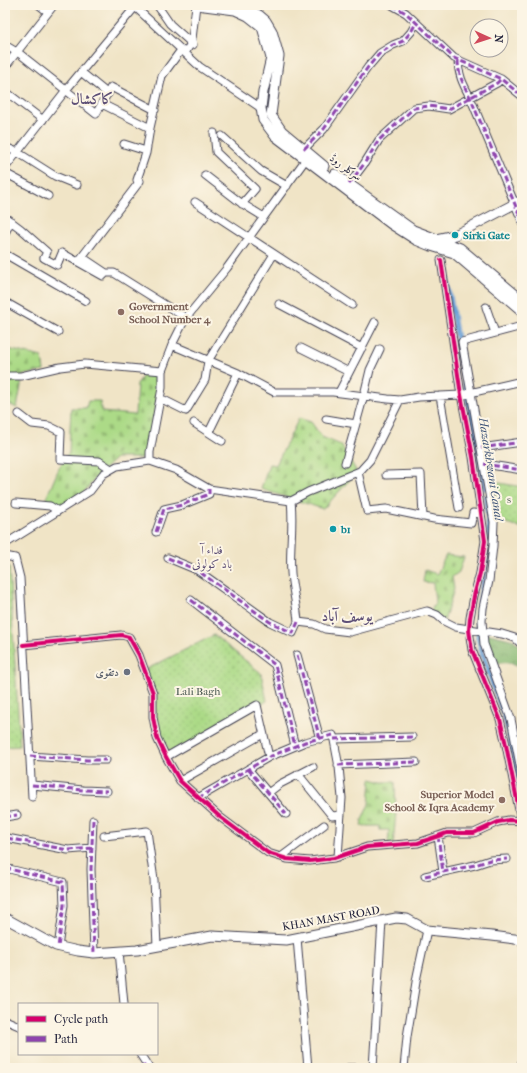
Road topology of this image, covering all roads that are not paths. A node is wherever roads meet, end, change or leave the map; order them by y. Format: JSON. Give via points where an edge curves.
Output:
{"nodes":[{"id":1,"x":39,"y":5,"type":"edge"},
{"id":2,"x":54,"y":5,"type":"edge"},
{"id":3,"x":158,"y":5,"type":"edge"},
{"id":4,"x":196,"y":5,"type":"edge"},
{"id":5,"x":238,"y":5,"type":"edge"},
{"id":6,"x":392,"y":5,"type":"edge"},
{"id":7,"x":134,"y":6,"type":"edge"},
{"id":8,"x":48,"y":12,"type":"junction"},
{"id":9,"x":416,"y":23,"type":"junction"},
{"id":10,"x":5,"y":45,"type":"edge"},
{"id":11,"x":16,"y":52,"type":"junction"},
{"id":12,"x":185,"y":53,"type":"junction"},
{"id":13,"x":275,"y":57,"type":"junction"},
{"id":14,"x":458,"y":60,"type":"junction"},
{"id":15,"x":5,"y":67,"type":"edge"},
{"id":16,"x":81,"y":72,"type":"junction"},
{"id":17,"x":501,"y":79,"type":"junction"},
{"id":18,"x":66,"y":90,"type":"junction"},
{"id":19,"x":5,"y":91,"type":"edge"},
{"id":20,"x":108,"y":94,"type":"junction"},
{"id":21,"x":522,"y":96,"type":"edge"},
{"id":22,"x":470,"y":97,"type":"junction"},
{"id":23,"x":102,"y":104,"type":"junction"},
{"id":24,"x":261,"y":108,"type":"junction"},
{"id":25,"x":155,"y":110,"type":"junction"},
{"id":26,"x":43,"y":120,"type":"junction"},
{"id":27,"x":150,"y":128,"type":"junction"},
{"id":28,"x":214,"y":133,"type":"dead end"},
{"id":29,"x":222,"y":136,"type":"dead end"},
{"id":30,"x":124,"y":144,"type":"dead end"},
{"id":31,"x":5,"y":147,"type":"edge"},
{"id":32,"x":304,"y":149,"type":"junction"},
{"id":33,"x":146,"y":151,"type":"junction"},
{"id":34,"x":17,"y":152,"type":"junction"},
{"id":35,"x":306,"y":159,"type":"junction"},
{"id":36,"x":5,"y":168,"type":"edge"},
{"id":37,"x":5,"y":173,"type":"edge"},
{"id":38,"x":205,"y":175,"type":"dead end"},
{"id":39,"x":349,"y":184,"type":"junction"},
{"id":40,"x":77,"y":185,"type":"dead end"},
{"id":41,"x":287,"y":186,"type":"junction"},
{"id":42,"x":48,"y":196,"type":"dead end"},
{"id":43,"x":195,"y":202,"type":"dead end"},
{"id":44,"x":518,"y":202,"type":"edge"},
{"id":45,"x":242,"y":204,"type":"junction"},
{"id":46,"x":264,"y":217,"type":"junction"},
{"id":47,"x":8,"y":219,"type":"edge"},
{"id":48,"x":393,"y":221,"type":"junction"},
{"id":49,"x":522,"y":221,"type":"edge"},
{"id":50,"x":5,"y":233,"type":"edge"},
{"id":51,"x":249,"y":237,"type":"junction"},
{"id":52,"x":435,"y":243,"type":"junction"},
{"id":53,"x":455,"y":250,"type":"junction"},
{"id":54,"x":5,"y":254,"type":"edge"},
{"id":55,"x":274,"y":254,"type":"junction"},
{"id":56,"x":80,"y":260,"type":"junction"},
{"id":57,"x":441,"y":260,"type":"dead end"},
{"id":58,"x":522,"y":300,"type":"edge"},
{"id":59,"x":86,"y":301,"type":"dead end"},
{"id":60,"x":5,"y":302,"type":"edge"},
{"id":61,"x":279,"y":304,"type":"dead end"},
{"id":62,"x":352,"y":305,"type":"dead end"},
{"id":63,"x":486,"y":307,"type":"dead end"},
{"id":64,"x":522,"y":311,"type":"edge"},
{"id":65,"x":186,"y":318,"type":"junction"},
{"id":66,"x":375,"y":322,"type":"dead end"},
{"id":67,"x":522,"y":326,"type":"edge"},
{"id":68,"x":58,"y":332,"type":"dead end"},
{"id":69,"x":494,"y":333,"type":"junction"},
{"id":70,"x":172,"y":345,"type":"junction"},
{"id":71,"x":301,"y":348,"type":"dead end"},
{"id":72,"x":362,"y":348,"type":"junction"},
{"id":73,"x":380,"y":349,"type":"dead end"},
{"id":74,"x":208,"y":361,"type":"junction"},
{"id":75,"x":162,"y":371,"type":"junction"},
{"id":76,"x":349,"y":372,"type":"junction"},
{"id":77,"x":238,"y":373,"type":"junction"},
{"id":78,"x":5,"y":376,"type":"edge"},
{"id":79,"x":522,"y":381,"type":"edge"},
{"id":80,"x":339,"y":392,"type":"junction"},
{"id":81,"x":471,"y":393,"type":"junction"},
{"id":82,"x":364,"y":395,"type":"junction"},
{"id":83,"x":461,"y":395,"type":"junction"},
{"id":84,"x":440,"y":396,"type":"junction"},
{"id":85,"x":160,"y":398,"type":"junction"},
{"id":86,"x":400,"y":400,"type":"junction"},
{"id":87,"x":19,"y":414,"type":"dead end"},
{"id":88,"x":326,"y":419,"type":"dead end"},
{"id":89,"x":194,"y":423,"type":"dead end"},
{"id":90,"x":356,"y":424,"type":"junction"},
{"id":91,"x":208,"y":432,"type":"junction"},
{"id":92,"x":222,"y":441,"type":"dead end"},
{"id":93,"x":522,"y":442,"type":"edge"},
{"id":94,"x":481,"y":448,"type":"junction"},
{"id":95,"x":150,"y":462,"type":"junction"},
{"id":96,"x":345,"y":463,"type":"dead end"},
{"id":97,"x":484,"y":464,"type":"junction"},
{"id":98,"x":111,"y":469,"type":"junction"},
{"id":99,"x":522,"y":470,"type":"edge"},
{"id":100,"x":358,"y":472,"type":"junction"},
{"id":101,"x":386,"y":475,"type":"dead end"},
{"id":102,"x":209,"y":489,"type":"junction"},
{"id":103,"x":291,"y":501,"type":"junction"},
{"id":104,"x":16,"y":503,"type":"dead end"},
{"id":105,"x":460,"y":508,"type":"dead end"},
{"id":106,"x":58,"y":511,"type":"junction"},
{"id":107,"x":481,"y":514,"type":"junction"},
{"id":108,"x":423,"y":517,"type":"junction"},
{"id":109,"x":156,"y":532,"type":"dead end"},
{"id":110,"x":5,"y":544,"type":"edge"},
{"id":111,"x":5,"y":556,"type":"edge"},
{"id":112,"x":168,"y":558,"type":"dead end"},
{"id":113,"x":191,"y":600,"type":"dead end"},
{"id":114,"x":298,"y":622,"type":"junction"},
{"id":115,"x":469,"y":630,"type":"junction"},
{"id":116,"x":482,"y":630,"type":"junction"},
{"id":117,"x":23,"y":645,"type":"junction"},
{"id":118,"x":522,"y":645,"type":"edge"},
{"id":119,"x":297,"y":655,"type":"dead end"},
{"id":120,"x":263,"y":734,"type":"junction"},
{"id":121,"x":412,"y":737,"type":"dead end"},
{"id":122,"x":320,"y":739,"type":"junction"},
{"id":123,"x":334,"y":739,"type":"junction"},
{"id":124,"x":295,"y":746,"type":"junction"},
{"id":125,"x":30,"y":756,"type":"junction"},
{"id":126,"x":166,"y":756,"type":"junction"},
{"id":127,"x":269,"y":757,"type":"junction"},
{"id":128,"x":106,"y":760,"type":"dead end"},
{"id":129,"x":416,"y":762,"type":"dead end"},
{"id":130,"x":338,"y":765,"type":"junction"},
{"id":131,"x":521,"y":765,"type":"edge"},
{"id":132,"x":312,"y":767,"type":"dead end"},
{"id":133,"x":248,"y":769,"type":"junction"},
{"id":134,"x":298,"y":774,"type":"junction"},
{"id":135,"x":522,"y":775,"type":"edge"},
{"id":136,"x":180,"y":781,"type":"junction"},
{"id":137,"x":32,"y":784,"type":"junction"},
{"id":138,"x":107,"y":791,"type":"dead end"},
{"id":139,"x":268,"y":793,"type":"junction"},
{"id":140,"x":32,"y":797,"type":"dead end"},
{"id":141,"x":198,"y":798,"type":"junction"},
{"id":142,"x":286,"y":814,"type":"dead end"},
{"id":143,"x":341,"y":815,"type":"junction"},
{"id":144,"x":5,"y":816,"type":"edge"},
{"id":145,"x":17,"y":816,"type":"dead end"},
{"id":146,"x":93,"y":820,"type":"dead end"},
{"id":147,"x":522,"y":822,"type":"edge"},
{"id":148,"x":324,"y":825,"type":"dead end"},
{"id":149,"x":104,"y":836,"type":"dead end"},
{"id":150,"x":438,"y":836,"type":"junction"},
{"id":151,"x":7,"y":838,"type":"dead end"},
{"id":152,"x":92,"y":848,"type":"junction"},
{"id":153,"x":281,"y":857,"type":"junction"},
{"id":154,"x":338,"y":857,"type":"junction"},
{"id":155,"x":507,"y":859,"type":"dead end"},
{"id":156,"x":5,"y":868,"type":"edge"},
{"id":157,"x":443,"y":872,"type":"junction"},
{"id":158,"x":425,"y":876,"type":"dead end"},
{"id":159,"x":5,"y":918,"type":"edge"},
{"id":160,"x":382,"y":921,"type":"junction"},
{"id":161,"x":427,"y":930,"type":"junction"},
{"id":162,"x":296,"y":938,"type":"junction"},
{"id":163,"x":522,"y":940,"type":"edge"},
{"id":164,"x":58,"y":946,"type":"junction"},
{"id":165,"x":157,"y":946,"type":"junction"},
{"id":166,"x":119,"y":951,"type":"junction"},
{"id":167,"x":94,"y":953,"type":"junction"},
{"id":168,"x":124,"y":1003,"type":"edge"},
{"id":169,"x":5,"y":1020,"type":"edge"},
{"id":170,"x":18,"y":1026,"type":"edge"},
{"id":171,"x":140,"y":1055,"type":"edge"},
{"id":172,"x":522,"y":1062,"type":"edge"},
{"id":173,"x":145,"y":1067,"type":"edge"},
{"id":174,"x":308,"y":1068,"type":"edge"},
{"id":175,"x":348,"y":1068,"type":"edge"},
{"id":176,"x":358,"y":1068,"type":"edge"},
{"id":177,"x":373,"y":1068,"type":"edge"},
{"id":178,"x":404,"y":1068,"type":"edge"},
{"id":179,"x":520,"y":1068,"type":"edge"}],
"edges":[{"from":1,"to":8,"type":"street"},
{"from":2,"to":8,"type":"street"},
{"from":3,"to":12,"type":"street","via":[[170,24],[189,41],[190,45]]},
{"from":4,"to":12,"type":"street","via":[[193,46]]},
{"from":4,"to":13,"type":"main road","via":[[235,10],[248,16],[262,28]]},
{"from":5,"to":13,"type":"main road","name":"سرکلر روڈ","via":[[255,12],[268,24],[272,31]]},
{"from":6,"to":9,"type":"street"},
{"from":7,"to":12,"type":"street"},
{"from":7,"to":16,"type":"street"},
{"from":8,"to":11,"type":"street"},
{"from":9,"to":14,"type":"street"},
{"from":9,"to":32,"type":"street","via":[[403,41],[380,53],[324,128]]},
{"from":10,"to":11,"type":"street"},
{"from":11,"to":15,"type":"street"},
{"from":11,"to":18,"type":"street"},
{"from":12,"to":24,"type":"street","via":[[200,67]]},
{"from":12,"to":25,"type":"street","via":[[162,76]]},
{"from":13,"to":24,"type":"main road","via":[[263,92]]},
{"from":13,"to":32,"type":"main road","name":"سرکلر روڈ","via":[[271,115],[282,131]]},
{"from":14,"to":17,"type":"street"},
{"from":14,"to":22,"type":"street","via":[[458,71]]},
{"from":16,"to":18,"type":"street"},
{"from":16,"to":20,"type":"street"},
{"from":17,"to":21,"type":"street"},
{"from":17,"to":22,"type":"street"},
{"from":18,"to":23,"type":"street","via":[[96,114]]},
{"from":18,"to":26,"type":"street"},
{"from":19,"to":26,"type":"street"},
{"from":20,"to":23,"type":"street"},
{"from":20,"to":25,"type":"street","via":[[111,87]]},
{"from":22,"to":39,"type":"street","via":[[449,109],[429,106],[414,108],[379,140]]},
{"from":22,"to":44,"type":"street"},
{"from":23,"to":27,"type":"street"},
{"from":24,"to":35,"type":"main road","via":[[263,120],[274,136]]},
{"from":25,"to":27,"type":"street"},
{"from":26,"to":34,"type":"street"},
{"from":27,"to":33,"type":"street"},
{"from":28,"to":45,"type":"street","via":[[216,152],[255,189]]},
{"from":29,"to":41,"type":"street","via":[[261,171]]},
{"from":30,"to":33,"type":"street"},
{"from":31,"to":34,"type":"street"},
{"from":32,"to":39,"type":"main road","name":"سرکلر روڈ"},
{"from":33,"to":56,"type":"street","via":[[137,180],[140,181]]},
{"from":34,"to":36,"type":"street"},
{"from":34,"to":40,"type":"street","via":[[55,176]]},
{"from":35,"to":41,"type":"street"},
{"from":35,"to":48,"type":"main road"},
{"from":37,"to":42,"type":"street"},
{"from":38,"to":45,"type":"street"},
{"from":39,"to":48,"type":"main road","name":"سرکلر روڈ"},
{"from":41,"to":46,"type":"street"},
{"from":43,"to":51,"type":"street"},
{"from":44,"to":49,"type":"street"},
{"from":44,"to":52,"type":"main road"},
{"from":45,"to":46,"type":"street"},
{"from":46,"to":51,"type":"street"},
{"from":47,"to":50,"type":"street"},
{"from":47,"to":56,"type":"street","via":[[47,252],[44,258],[56,265],[62,253]]},
{"from":48,"to":52,"type":"main road","name":"سرکلر روڈ"},
{"from":51,"to":55,"type":"street"},
{"from":51,"to":65,"type":"street"},
{"from":52,"to":53,"type":"main road","name":"سرکلر روڈ"},
{"from":53,"to":58,"type":"main road","name":"سرکلر روڈ","via":[[460,248]]},
{"from":53,"to":64,"type":"main road"},
{"from":54,"to":59,"type":"street"},
{"from":55,"to":62,"type":"street"},
{"from":55,"to":74,"type":"street"},
{"from":56,"to":65,"type":"street","via":[[103,276],[106,273],[114,273]]},
{"from":57,"to":83,"type":"street"},
{"from":60,"to":68,"type":"street"},
{"from":61,"to":72,"type":"street"},
{"from":63,"to":69,"type":"street"},
{"from":65,"to":70,"type":"street"},
{"from":66,"to":72,"type":"street"},
{"from":67,"to":69,"type":"street"},
{"from":69,"to":81,"type":"street","via":[[462,342]]},
{"from":70,"to":74,"type":"street"},
{"from":70,"to":75,"type":"street"},
{"from":71,"to":76,"type":"street"},
{"from":72,"to":76,"type":"street"},
{"from":73,"to":82,"type":"street","via":[[370,370]]},
{"from":74,"to":77,"type":"street"},
{"from":74,"to":85,"type":"street","via":[[205,380],[186,412]]},
{"from":75,"to":78,"type":"street","via":[[85,364],[21,376]]},
{"from":75,"to":85,"type":"street"},
{"from":76,"to":80,"type":"street"},
{"from":77,"to":80,"type":"street","via":[[274,392]]},
{"from":77,"to":91,"type":"street"},
{"from":79,"to":81,"type":"street"},
{"from":80,"to":82,"type":"street"},
{"from":81,"to":83,"type":"street"},
{"from":81,"to":94,"type":"street"},
{"from":82,"to":86,"type":"street"},
{"from":82,"to":90,"type":"street"},
{"from":83,"to":84,"type":"street"},
{"from":83,"to":107,"type":"street"},
{"from":84,"to":86,"type":"street"},
{"from":84,"to":105,"type":"street"},
{"from":85,"to":95,"type":"street"},
{"from":86,"to":100,"type":"street","via":[[370,460]]},
{"from":87,"to":98,"type":"street","via":[[32,424],[49,426],[61,432],[60,458],[99,461]]},
{"from":88,"to":90,"type":"street"},
{"from":89,"to":91,"type":"street"},
{"from":90,"to":96,"type":"street"},
{"from":91,"to":92,"type":"street"},
{"from":93,"to":94,"type":"street"},
{"from":94,"to":97,"type":"street"},
{"from":95,"to":98,"type":"street"},
{"from":95,"to":102,"type":"street","via":[[176,470]]},
{"from":97,"to":99,"type":"street"},
{"from":97,"to":116,"type":"street","via":[[494,522]]},
{"from":98,"to":106,"type":"street","via":[[103,474],[90,491]]},
{"from":100,"to":103,"type":"street"},
{"from":100,"to":108,"type":"street","via":[[367,511],[386,509]]},
{"from":101,"to":108,"type":"street","via":[[421,474]]},
{"from":102,"to":103,"type":"street"},
{"from":102,"to":109,"type":"street","via":[[209,494],[164,509]]},
{"from":103,"to":114,"type":"street","via":[[291,573]]},
{"from":104,"to":106,"type":"street","via":[[50,506]]},
{"from":106,"to":110,"type":"street"},
{"from":107,"to":108,"type":"street","via":[[473,514],[472,523]]},
{"from":107,"to":115,"type":"street","via":[[485,541]]},
{"from":111,"to":117,"type":"street","via":[[15,558],[20,578]]},
{"from":112,"to":114,"type":"street","via":[[197,570],[270,622],[293,633]]},
{"from":113,"to":124,"type":"street","via":[[275,665]]},
{"from":114,"to":115,"type":"street","via":[[350,632],[428,611],[456,627]]},
{"from":115,"to":116,"type":"street"},
{"from":115,"to":147,"type":"street","via":[[472,650],[500,719]]},
{"from":116,"to":118,"type":"street","via":[[515,638]]},
{"from":116,"to":131,"type":"street","via":[[484,644],[511,719]]},
{"from":117,"to":125,"type":"street"},
{"from":117,"to":126,"type":"street","via":[[121,635],[129,637],[139,655],[153,693],[153,716],[157,738]]},
{"from":119,"to":122,"type":"street"},
{"from":120,"to":126,"type":"street","via":[[257,705]]},
{"from":120,"to":127,"type":"street"},
{"from":120,"to":136,"type":"street"},
{"from":121,"to":123,"type":"street"},
{"from":122,"to":123,"type":"street","via":[[333,735]]},
{"from":122,"to":124,"type":"street"},
{"from":123,"to":130,"type":"street"},
{"from":124,"to":127,"type":"street"},
{"from":125,"to":128,"type":"street"},
{"from":125,"to":137,"type":"street"},
{"from":126,"to":136,"type":"street"},
{"from":127,"to":133,"type":"street"},
{"from":129,"to":130,"type":"street"},
{"from":130,"to":143,"type":"street","via":[[342,798]]},
{"from":131,"to":135,"type":"street"},
{"from":132,"to":134,"type":"street"},
{"from":133,"to":139,"type":"street"},
{"from":133,"to":141,"type":"street"},
{"from":134,"to":139,"type":"street"},
{"from":134,"to":143,"type":"street","via":[[332,816]]},
{"from":136,"to":141,"type":"street"},
{"from":137,"to":138,"type":"street"},
{"from":137,"to":140,"type":"street"},
{"from":139,"to":142,"type":"street"},
{"from":141,"to":153,"type":"street","via":[[268,853]]},
{"from":143,"to":154,"type":"street"},
{"from":144,"to":145,"type":"street"},
{"from":146,"to":152,"type":"street"},
{"from":147,"to":150,"type":"street","via":[[509,820],[474,833],[447,833]]},
{"from":148,"to":153,"type":"street"},
{"from":149,"to":165,"type":"street","via":[[147,831],[154,880]]},
{"from":150,"to":154,"type":"street","via":[[418,843],[367,847]]},
{"from":150,"to":157,"type":"street"},
{"from":151,"to":152,"type":"street","via":[[68,850]]},
{"from":152,"to":167,"type":"street"},
{"from":153,"to":154,"type":"street","via":[[310,861]]},
{"from":155,"to":157,"type":"street","via":[[490,860]]},
{"from":156,"to":164,"type":"street","via":[[63,882],[64,905]]},
{"from":157,"to":158,"type":"street"},
{"from":159,"to":164,"type":"main road","name":"KHAN MAST ROAD"},
{"from":160,"to":161,"type":"main road","name":"KHAN MAST ROAD","via":[[407,919]]},
{"from":160,"to":162,"type":"main road","name":"KHAN MAST ROAD"},
{"from":160,"to":177,"type":"street"},
{"from":161,"to":163,"type":"main road","name":"KHAN MAST ROAD"},
{"from":161,"to":178,"type":"street","via":[[417,976]]},
{"from":162,"to":165,"type":"main road","name":"KHAN MAST ROAD","via":[[286,940],[212,936]]},
{"from":162,"to":174,"type":"street"},
{"from":164,"to":167,"type":"main road","name":"KHAN MAST ROAD"},
{"from":165,"to":166,"type":"main road","name":"KHAN MAST ROAD"},
{"from":166,"to":167,"type":"main road","name":"KHAN MAST ROAD"},
{"from":166,"to":168,"type":"street"},
{"from":169,"to":170,"type":"street"},
{"from":171,"to":173,"type":"street"},
{"from":172,"to":179,"type":"street"},
{"from":175,"to":176,"type":"street"}]}
